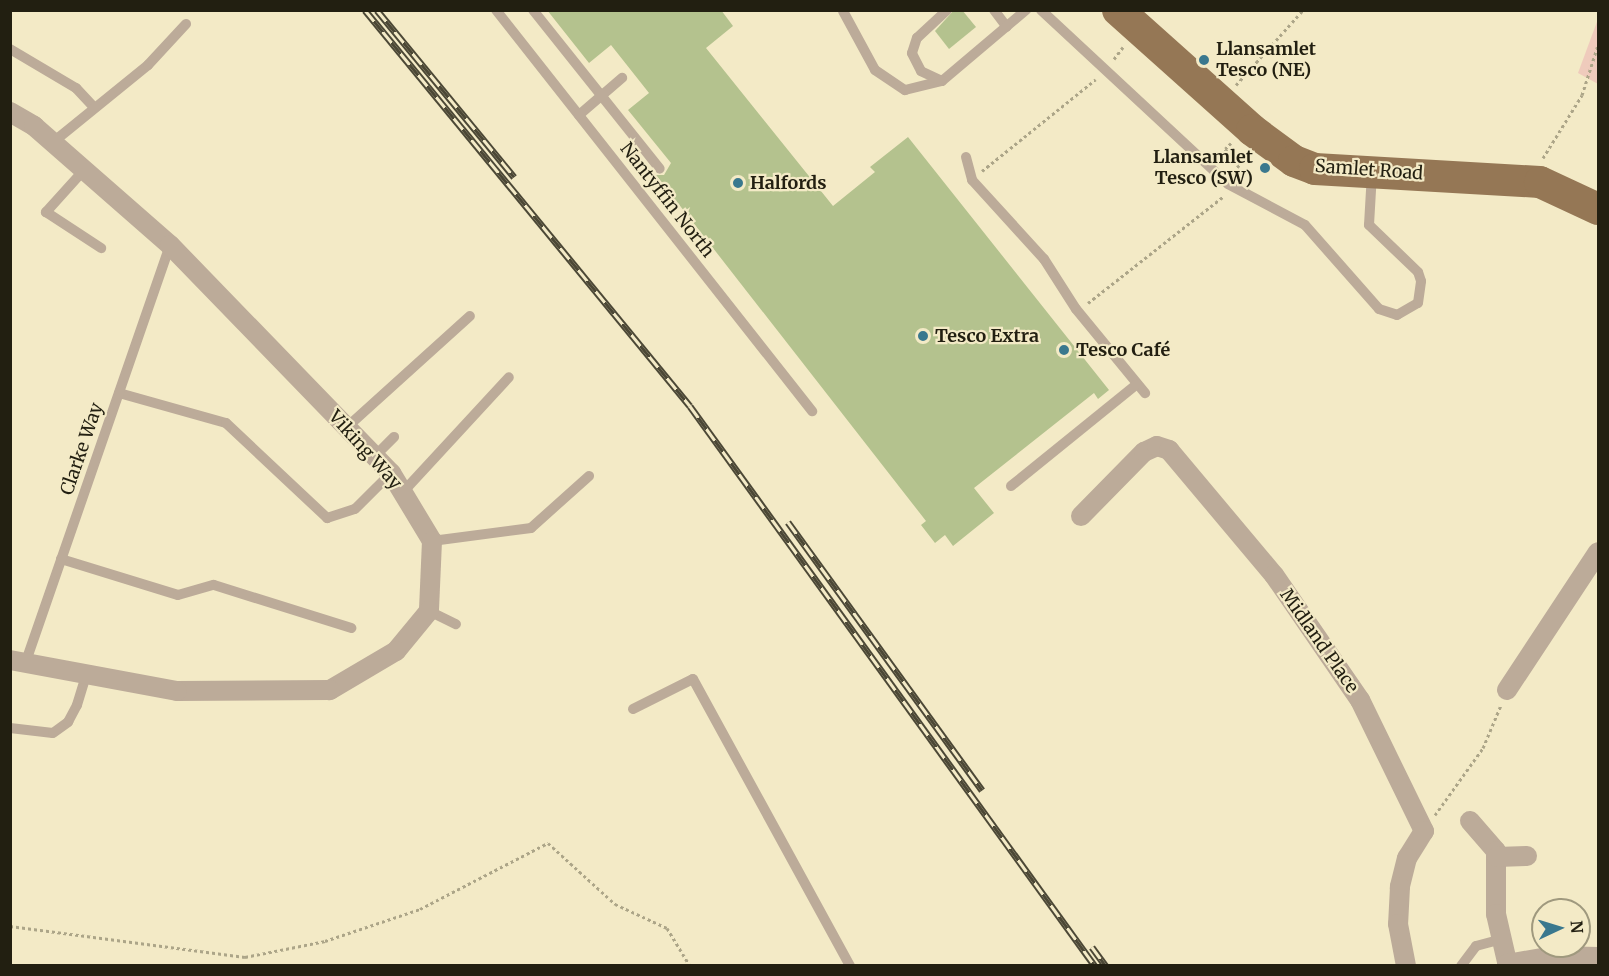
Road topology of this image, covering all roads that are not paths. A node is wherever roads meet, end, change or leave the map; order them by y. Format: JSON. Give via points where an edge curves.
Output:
{"nodes":[{"id":1,"x":496,"y":10,"type":"edge"},
{"id":2,"x":533,"y":10,"type":"edge"},
{"id":3,"x":850,"y":10,"type":"edge"},
{"id":4,"x":947,"y":10,"type":"edge"},
{"id":5,"x":994,"y":10,"type":"edge"},
{"id":6,"x":1026,"y":10,"type":"edge"},
{"id":7,"x":1041,"y":10,"type":"edge"},
{"id":8,"x":1118,"y":10,"type":"edge"},
{"id":9,"x":842,"y":11,"type":"edge"},
{"id":10,"x":186,"y":24,"type":"dead end"},
{"id":11,"x":1007,"y":27,"type":"junction"},
{"id":12,"x":10,"y":49,"type":"edge"},
{"id":13,"x":622,"y":78,"type":"dead end"},
{"id":14,"x":942,"y":81,"type":"junction"},
{"id":15,"x":601,"y":96,"type":"junction"},
{"id":16,"x":94,"y":107,"type":"junction"},
{"id":17,"x":10,"y":112,"type":"edge"},
{"id":18,"x":579,"y":115,"type":"junction"},
{"id":19,"x":52,"y":143,"type":"junction"},
{"id":20,"x":966,"y":157,"type":"dead end"},
{"id":21,"x":660,"y":169,"type":"dead end"},
{"id":22,"x":84,"y":170,"type":"junction"},
{"id":23,"x":1372,"y":171,"type":"junction"},
{"id":24,"x":1599,"y":209,"type":"edge"},
{"id":25,"x":170,"y":245,"type":"junction"},
{"id":26,"x":101,"y":248,"type":"dead end"},
{"id":27,"x":470,"y":316,"type":"dead end"},
{"id":28,"x":509,"y":377,"type":"dead end"},
{"id":29,"x":1137,"y":384,"type":"junction"},
{"id":30,"x":119,"y":393,"type":"junction"},
{"id":31,"x":1145,"y":393,"type":"dead end"},
{"id":32,"x":812,"y":411,"type":"dead end"},
{"id":33,"x":346,"y":429,"type":"junction"},
{"id":34,"x":394,"y":437,"type":"dead end"},
{"id":35,"x":375,"y":456,"type":"junction"},
{"id":36,"x":391,"y":473,"type":"junction"},
{"id":37,"x":589,"y":476,"type":"dead end"},
{"id":38,"x":1011,"y":486,"type":"dead end"},
{"id":39,"x":403,"y":492,"type":"junction"},
{"id":40,"x":1081,"y":516,"type":"dead end"},
{"id":41,"x":432,"y":542,"type":"junction"},
{"id":42,"x":1599,"y":552,"type":"edge"},
{"id":43,"x":61,"y":559,"type":"junction"},
{"id":44,"x":429,"y":611,"type":"junction"},
{"id":45,"x":456,"y":624,"type":"dead end"},
{"id":46,"x":351,"y":628,"type":"dead end"},
{"id":47,"x":18,"y":662,"type":"edge"},
{"id":48,"x":86,"y":675,"type":"junction"},
{"id":49,"x":1507,"y":690,"type":"road end"},
{"id":50,"x":633,"y":709,"type":"dead end"},
{"id":51,"x":10,"y":728,"type":"edge"},
{"id":52,"x":1470,"y":821,"type":"dead end"},
{"id":53,"x":1497,"y":856,"type":"junction"},
{"id":54,"x":1527,"y":856,"type":"dead end"},
{"id":55,"x":1502,"y":939,"type":"junction"},
{"id":56,"x":1599,"y":957,"type":"edge"},
{"id":57,"x":1507,"y":965,"type":"edge"},
{"id":58,"x":850,"y":966,"type":"edge"},
{"id":59,"x":1406,"y":966,"type":"edge"},
{"id":60,"x":1461,"y":966,"type":"edge"}],
"edges":[{"from":1,"to":18,"type":"lane","name":"Nantyffin North"},
{"from":2,"to":15,"type":"lane"},
{"from":3,"to":9,"type":"lane"},
{"from":4,"to":14,"type":"lane","via":[[917,38],[912,53],[921,71]]},
{"from":5,"to":11,"type":"lane"},
{"from":6,"to":11,"type":"lane"},
{"from":7,"to":23,"type":"lane","via":[[1228,184],[1305,225],[1380,309],[1397,315],[1418,303],[1421,281],[1418,272],[1369,225]]},
{"from":8,"to":23,"type":"main road","name":"Samlet Road","via":[[1252,130],[1294,160],[1315,169]]},
{"from":9,"to":14,"type":"lane","via":[[855,41],[887,81],[905,90]]},
{"from":10,"to":16,"type":"lane","via":[[148,65]]},
{"from":11,"to":14,"type":"lane"},
{"from":12,"to":16,"type":"lane","via":[[76,88]]},
{"from":13,"to":15,"type":"lane"},
{"from":15,"to":18,"type":"lane"},
{"from":15,"to":21,"type":"lane"},
{"from":16,"to":19,"type":"lane"},
{"from":17,"to":19,"type":"street","name":"Viking Way"},
{"from":18,"to":32,"type":"lane","name":"Nantyffin North"},
{"from":19,"to":22,"type":"street","name":"Viking Way"},
{"from":20,"to":29,"type":"lane","via":[[972,180],[1044,259],[1076,309]]},
{"from":22,"to":25,"type":"street","name":"Viking Way"},
{"from":22,"to":26,"type":"lane","via":[[46,212]]},
{"from":23,"to":24,"type":"main road","name":"Samlet Road","via":[[1528,182],[1563,189]]},
{"from":25,"to":30,"type":"lane","name":"Clarke Way"},
{"from":25,"to":33,"type":"street","name":"Viking Way"},
{"from":27,"to":33,"type":"lane"},
{"from":28,"to":39,"type":"lane"},
{"from":29,"to":31,"type":"lane"},
{"from":29,"to":38,"type":"lane"},
{"from":30,"to":36,"type":"lane","via":[[226,423],[327,518],[355,509]]},
{"from":30,"to":43,"type":"lane","name":"Clarke Way"},
{"from":33,"to":35,"type":"street","name":"Viking Way"},
{"from":34,"to":35,"type":"lane"},
{"from":35,"to":36,"type":"street","name":"Viking Way"},
{"from":36,"to":39,"type":"street","name":"Viking Way"},
{"from":37,"to":41,"type":"lane","via":[[531,528]]},
{"from":39,"to":41,"type":"street","name":"Viking Way"},
{"from":40,"to":59,"type":"street","name":"Midland Place","via":[[1144,452],[1157,446],[1169,450],[1274,575],[1360,700],[1424,831],[1407,858],[1400,887],[1398,924]]},
{"from":41,"to":44,"type":"street"},
{"from":42,"to":49,"type":"street"},
{"from":43,"to":46,"type":"lane","via":[[178,595],[214,585]]},
{"from":43,"to":47,"type":"lane","name":"Clarke Way"},
{"from":44,"to":45,"type":"lane"},
{"from":44,"to":48,"type":"street","via":[[396,651],[330,690],[177,691]]},
{"from":47,"to":48,"type":"street"},
{"from":48,"to":51,"type":"lane","via":[[73,713],[53,733]]},
{"from":50,"to":58,"type":"lane","via":[[693,679]]},
{"from":52,"to":53,"type":"street","via":[[1488,838]]},
{"from":53,"to":54,"type":"street"},
{"from":53,"to":55,"type":"street","via":[[1496,914]]},
{"from":55,"to":57,"type":"street"},
{"from":55,"to":60,"type":"lane","via":[[1476,946]]},
{"from":56,"to":57,"type":"street","via":[[1546,957]]}]}
